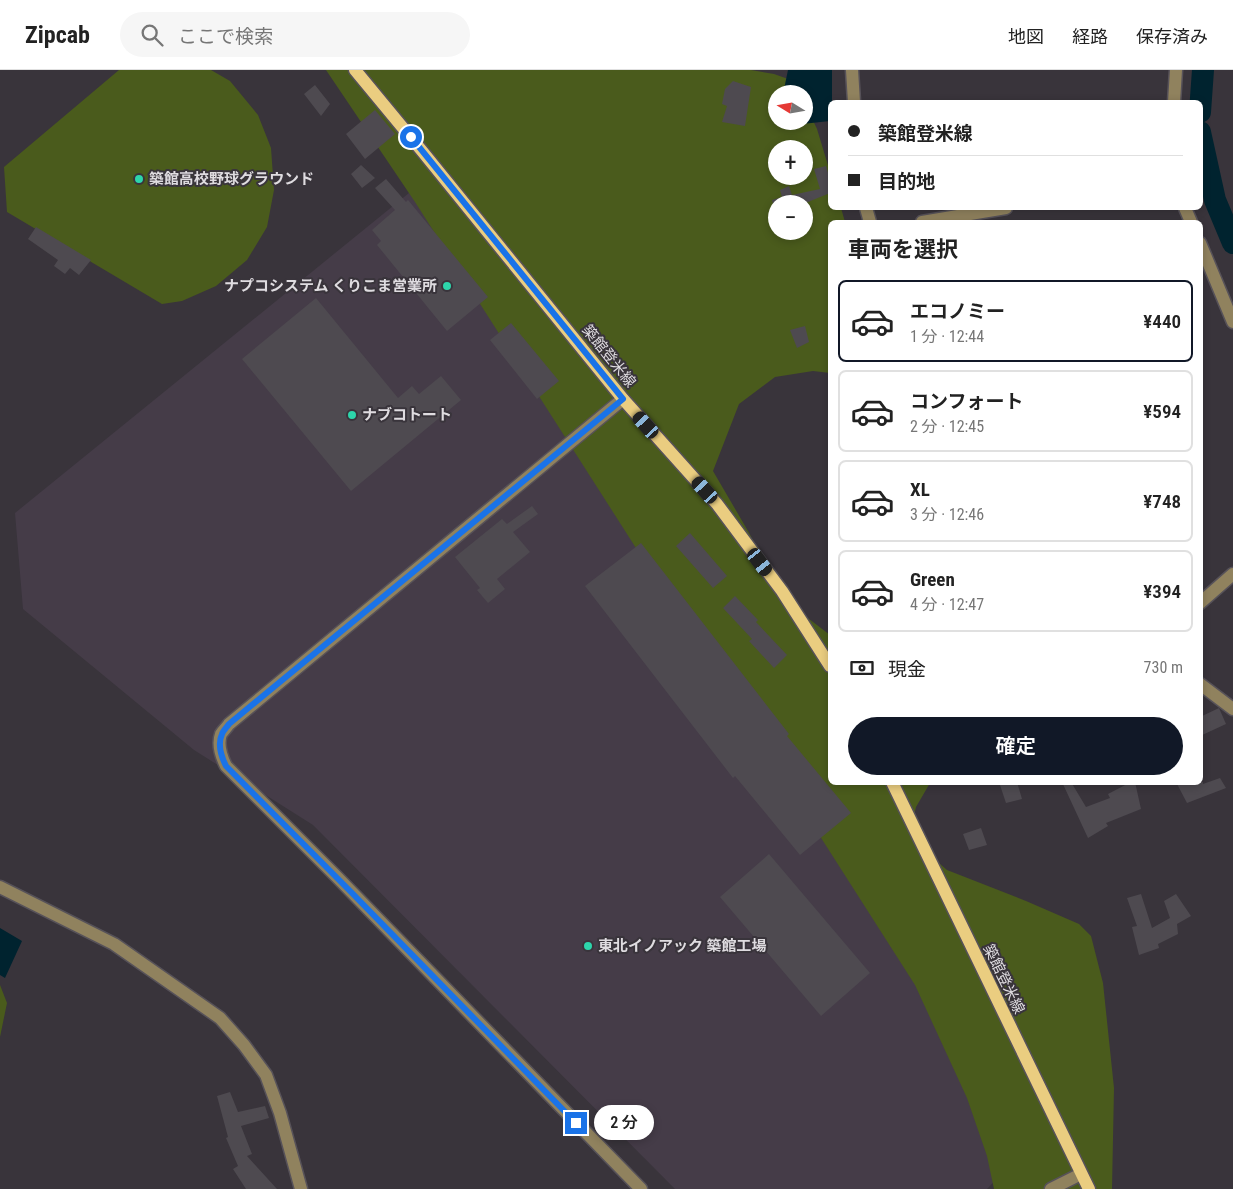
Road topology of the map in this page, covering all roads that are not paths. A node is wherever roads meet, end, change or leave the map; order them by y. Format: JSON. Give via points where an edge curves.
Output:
{"nodes":[{"id":1,"x":355,"y":70,"type":"edge"},
{"id":2,"x":852,"y":70,"type":"edge"},
{"id":3,"x":1176,"y":70,"type":"edge"},
{"id":4,"x":854,"y":100,"type":"edge"},
{"id":5,"x":1174,"y":100,"type":"edge"},
{"id":6,"x":994,"y":210,"type":"edge"},
{"id":7,"x":934,"y":220,"type":"edge"},
{"id":8,"x":1203,"y":250,"type":"edge"},
{"id":9,"x":1233,"y":322,"type":"edge"},
{"id":10,"x":623,"y":399,"type":"junction"},
{"id":11,"x":1233,"y":574,"type":"edge"},
{"id":12,"x":1203,"y":601,"type":"edge"},
{"id":13,"x":828,"y":663,"type":"edge"},
{"id":14,"x":1203,"y":686,"type":"edge"},
{"id":15,"x":1233,"y":709,"type":"edge"},
{"id":16,"x":893,"y":785,"type":"edge"},
{"id":17,"x":0,"y":887,"type":"edge"},
{"id":18,"x":1081,"y":1174,"type":"junction"},
{"id":19,"x":301,"y":1189,"type":"edge"},
{"id":20,"x":641,"y":1189,"type":"edge"},
{"id":21,"x":1050,"y":1189,"type":"edge"},
{"id":22,"x":1089,"y":1189,"type":"edge"}],
"edges":[{"from":1,"to":10,"type":"main road","name":"築館登米線"},
{"from":2,"to":4,"type":"street"},
{"from":3,"to":5,"type":"street"},
{"from":6,"to":7,"type":"street"},
{"from":8,"to":9,"type":"street"},
{"from":10,"to":13,"type":"main road","name":"築館登米線","via":[[717,504],[782,591]]},
{"from":10,"to":20,"type":"street","via":[[229,724],[222,734],[220,754],[226,766]]},
{"from":11,"to":12,"type":"street"},
{"from":14,"to":15,"type":"street"},
{"from":16,"to":18,"type":"main road","name":"築館登米線"},
{"from":17,"to":19,"type":"street","via":[[114,944],[220,1018],[266,1075]]},
{"from":18,"to":21,"type":"street"},
{"from":18,"to":22,"type":"main road","name":"築館登米線"}]}
